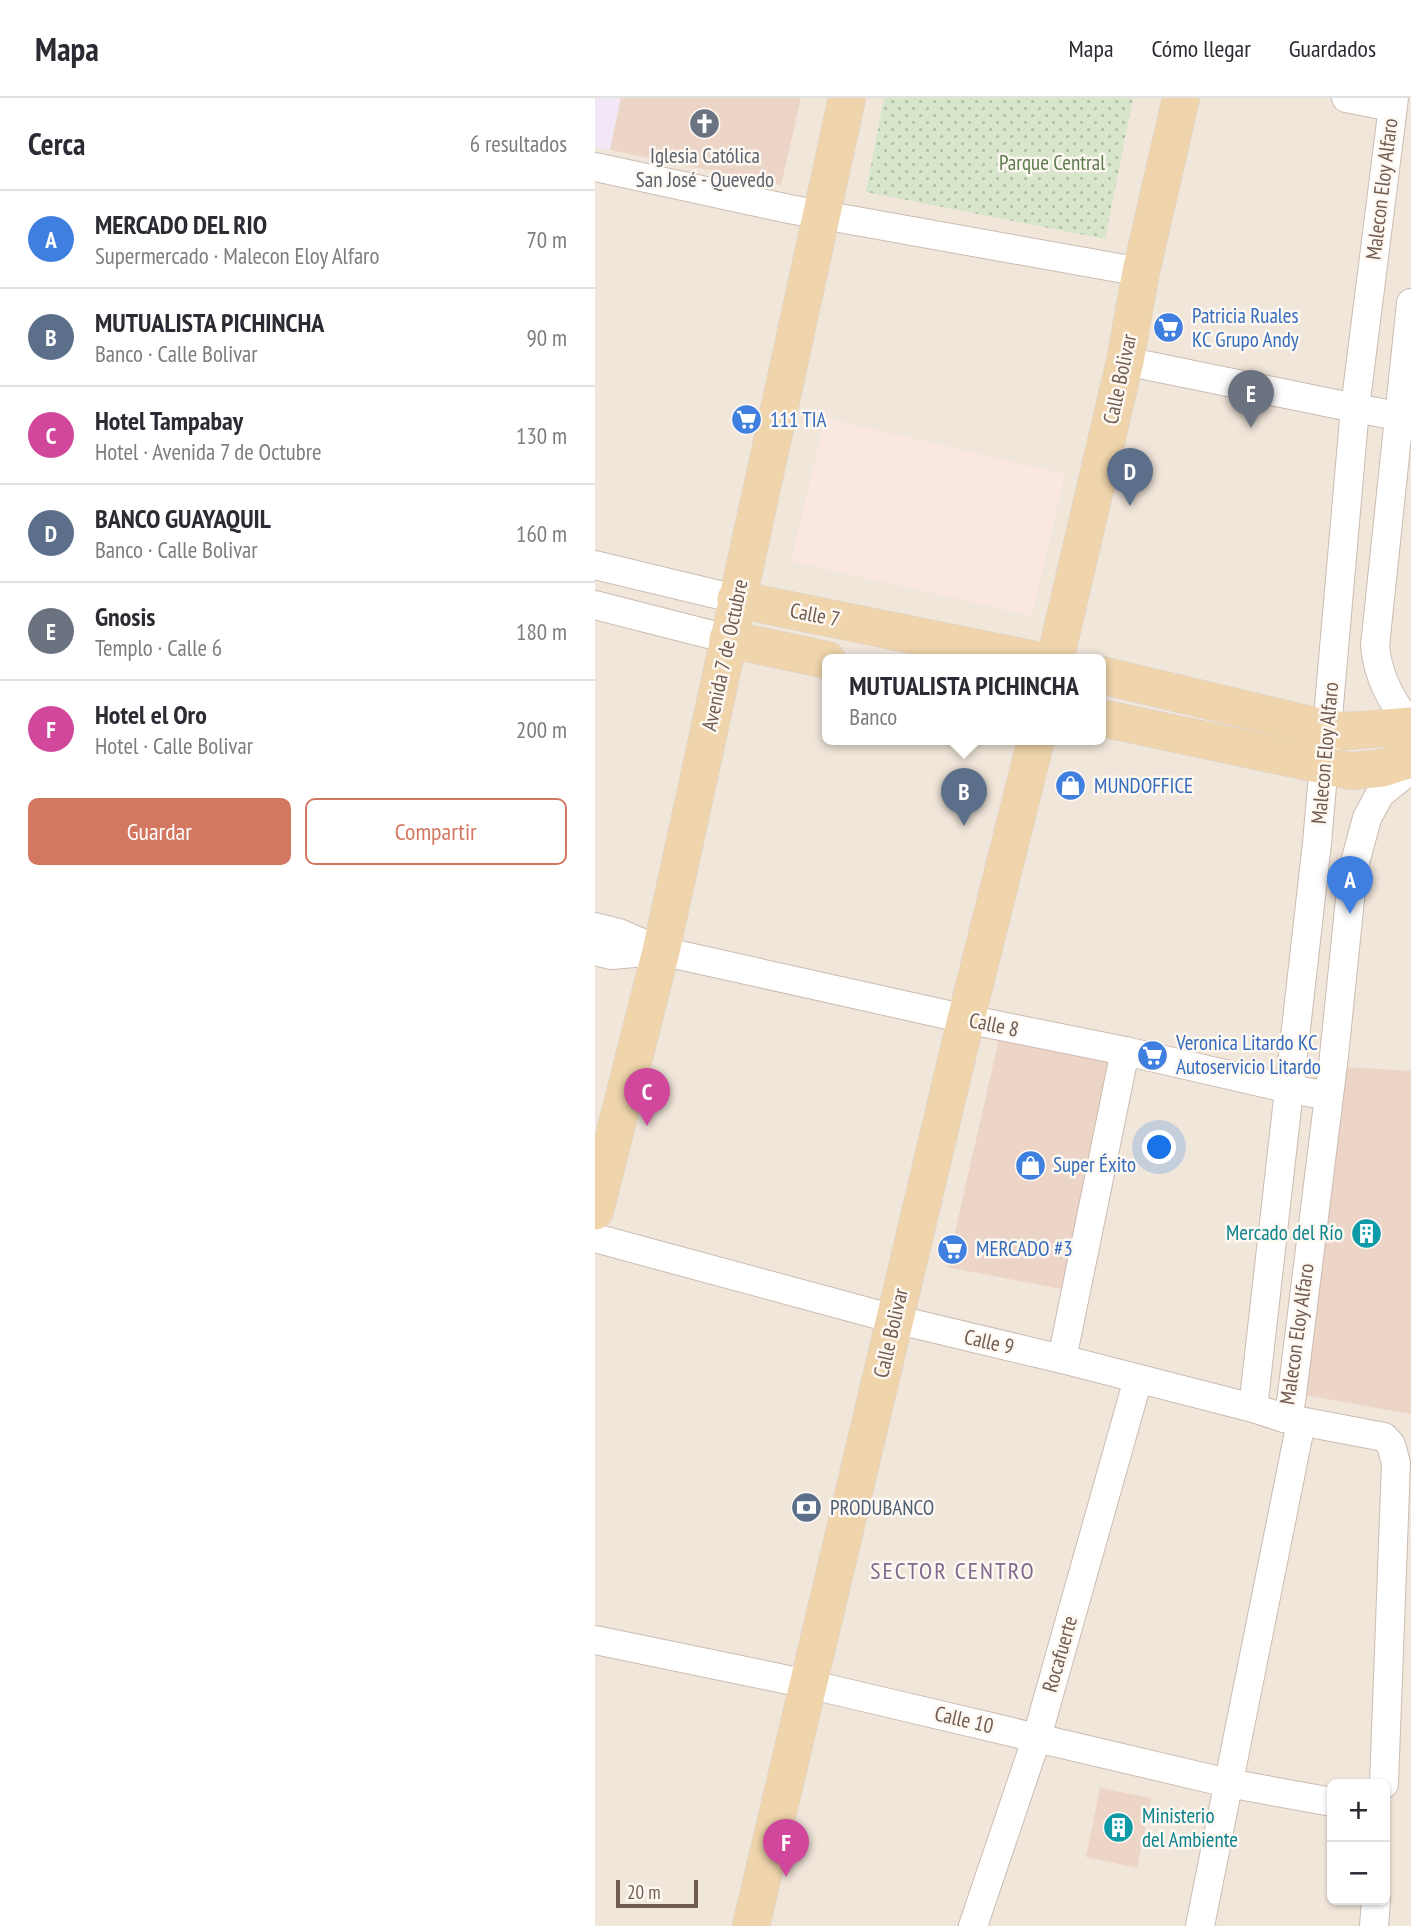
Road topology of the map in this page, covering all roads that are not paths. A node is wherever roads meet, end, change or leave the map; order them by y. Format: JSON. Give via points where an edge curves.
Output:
{"nodes":[{"id":1,"x":847,"y":98,"type":"edge"},
{"id":2,"x":1181,"y":98,"type":"edge"},
{"id":3,"x":1346,"y":98,"type":"edge"},
{"id":4,"x":1393,"y":102,"type":"edge"},
{"id":5,"x":595,"y":167,"type":"edge"},
{"id":6,"x":821,"y":215,"type":"junction"},
{"id":7,"x":1141,"y":272,"type":"junction"},
{"id":8,"x":1411,"y":303,"type":"edge"},
{"id":9,"x":1125,"y":361,"type":"junction"},
{"id":10,"x":1355,"y":408,"type":"junction"},
{"id":11,"x":1405,"y":416,"type":"edge"},
{"id":12,"x":595,"y":565,"type":"edge"},
{"id":13,"x":736,"y":599,"type":"junction"},
{"id":14,"x":595,"y":605,"type":"edge"},
{"id":15,"x":728,"y":639,"type":"junction"},
{"id":16,"x":1006,"y":654,"type":"edge"},
{"id":17,"x":1056,"y":654,"type":"edge"},
{"id":18,"x":822,"y":659,"type":"edge"},
{"id":19,"x":1106,"y":676,"type":"edge"},
{"id":20,"x":1106,"y":719,"type":"edge"},
{"id":21,"x":1411,"y":726,"type":"edge"},
{"id":22,"x":1327,"y":729,"type":"junction"},
{"id":23,"x":1035,"y":745,"type":"edge"},
{"id":24,"x":1411,"y":760,"type":"edge"},
{"id":25,"x":1324,"y":765,"type":"junction"},
{"id":26,"x":1411,"y":769,"type":"edge"},
{"id":27,"x":1317,"y":843,"type":"junction"},
{"id":28,"x":1360,"y":844,"type":"junction"},
{"id":29,"x":595,"y":927,"type":"edge"},
{"id":30,"x":595,"y":951,"type":"edge"},
{"id":31,"x":661,"y":951,"type":"junction"},
{"id":32,"x":966,"y":1019,"type":"junction"},
{"id":33,"x":1125,"y":1051,"type":"junction"},
{"id":34,"x":1290,"y":1089,"type":"junction"},
{"id":35,"x":1329,"y":1096,"type":"junction"},
{"id":36,"x":595,"y":1211,"type":"edge"},
{"id":37,"x":595,"y":1238,"type":"edge"},
{"id":38,"x":894,"y":1319,"type":"junction"},
{"id":39,"x":1062,"y":1359,"type":"junction"},
{"id":40,"x":1138,"y":1379,"type":"junction"},
{"id":41,"x":1253,"y":1408,"type":"junction"},
{"id":42,"x":1292,"y":1420,"type":"junction"},
{"id":43,"x":595,"y":1640,"type":"edge"},
{"id":44,"x":808,"y":1684,"type":"junction"},
{"id":45,"x":1037,"y":1737,"type":"junction"},
{"id":46,"x":1384,"y":1779,"type":"edge"},
{"id":47,"x":1228,"y":1783,"type":"junction"},
{"id":48,"x":1327,"y":1801,"type":"edge"},
{"id":49,"x":1376,"y":1905,"type":"edge"},
{"id":50,"x":751,"y":1926,"type":"edge"},
{"id":51,"x":973,"y":1926,"type":"edge"},
{"id":52,"x":1200,"y":1926,"type":"edge"},
{"id":53,"x":1374,"y":1926,"type":"edge"}],
"edges":[{"from":1,"to":6,"type":"main road","name":"Avenida 7 de Octubre"},
{"from":2,"to":7,"type":"main road","name":"Calle Bolivar"},
{"from":3,"to":4,"type":"street"},
{"from":4,"to":10,"type":"street","name":"Malecon Eloy Alfaro"},
{"from":5,"to":6,"type":"street"},
{"from":6,"to":7,"type":"street"},
{"from":6,"to":13,"type":"main road","name":"Avenida 7 de Octubre"},
{"from":7,"to":9,"type":"main road","name":"Calle Bolivar"},
{"from":8,"to":11,"type":"street"},
{"from":9,"to":10,"type":"street"},
{"from":9,"to":17,"type":"main road","name":"Calle Bolivar"},
{"from":10,"to":11,"type":"street"},
{"from":10,"to":22,"type":"street","name":"Malecon Eloy Alfaro"},
{"from":11,"to":21,"type":"street","via":[[1375,646],[1389,694]]},
{"from":12,"to":13,"type":"street","name":"Calle 7"},
{"from":13,"to":15,"type":"main road","name":"Avenida 7 de Octubre"},
{"from":13,"to":16,"type":"main road","name":"Calle 7"},
{"from":14,"to":15,"type":"street","name":"Calle 7"},
{"from":15,"to":18,"type":"main road","name":"Calle 7"},
{"from":15,"to":31,"type":"main road","name":"Avenida 7 de Octubre"},
{"from":19,"to":22,"type":"main road"},
{"from":20,"to":25,"type":"main road"},
{"from":21,"to":22,"type":"main road"},
{"from":22,"to":25,"type":"street","name":"Malecon Eloy Alfaro"},
{"from":23,"to":32,"type":"main road","name":"Calle Bolivar"},
{"from":24,"to":25,"type":"main road","via":[[1351,771]]},
{"from":25,"to":27,"type":"street","name":"Malecon Eloy Alfaro"},
{"from":26,"to":28,"type":"street","name":"Malecon Eloy Alfaro","via":[[1380,794]]},
{"from":27,"to":28,"type":"street"},
{"from":27,"to":34,"type":"street","name":"Malecon Eloy Alfaro"},
{"from":28,"to":35,"type":"street","name":"Malecon Eloy Alfaro","via":[[1353,870]]},
{"from":29,"to":31,"type":"street","name":"Calle 8"},
{"from":30,"to":31,"type":"street","name":"Calle 8","via":[[611,955]]},
{"from":31,"to":32,"type":"street","name":"Calle 8"},
{"from":31,"to":36,"type":"main road","name":"Avenida 7 de Octubre"},
{"from":32,"to":33,"type":"street","name":"Calle 8"},
{"from":32,"to":38,"type":"main road","name":"Calle Bolivar"},
{"from":33,"to":34,"type":"street","name":"Calle 8"},
{"from":33,"to":39,"type":"street"},
{"from":34,"to":35,"type":"street","name":"Calle 8"},
{"from":34,"to":41,"type":"street","name":"Malecon Eloy Alfaro"},
{"from":35,"to":42,"type":"street","name":"Malecon Eloy Alfaro"},
{"from":37,"to":38,"type":"street","name":"Calle 9"},
{"from":38,"to":39,"type":"street","name":"Calle 9"},
{"from":38,"to":44,"type":"main road","name":"Calle Bolivar"},
{"from":39,"to":40,"type":"street","name":"Calle 9"},
{"from":40,"to":41,"type":"street","name":"Calle 9"},
{"from":40,"to":45,"type":"street","name":"Rocafuerte"},
{"from":41,"to":42,"type":"street","name":"Calle 9"},
{"from":42,"to":46,"type":"street","name":"Calle 9","via":[[1384,1437],[1396,1463]]},
{"from":42,"to":47,"type":"street","name":"Malecon Eloy Alfaro"},
{"from":43,"to":44,"type":"street","name":"Calle 10"},
{"from":44,"to":45,"type":"street","name":"Calle 10"},
{"from":44,"to":50,"type":"main road","name":"Calle Bolivar"},
{"from":45,"to":47,"type":"street","name":"Calle 10"},
{"from":45,"to":51,"type":"street","name":"Rocafuerte"},
{"from":47,"to":48,"type":"street","name":"Calle 10"},
{"from":47,"to":52,"type":"street","name":"Malecon Eloy Alfaro"},
{"from":49,"to":53,"type":"street"}]}
